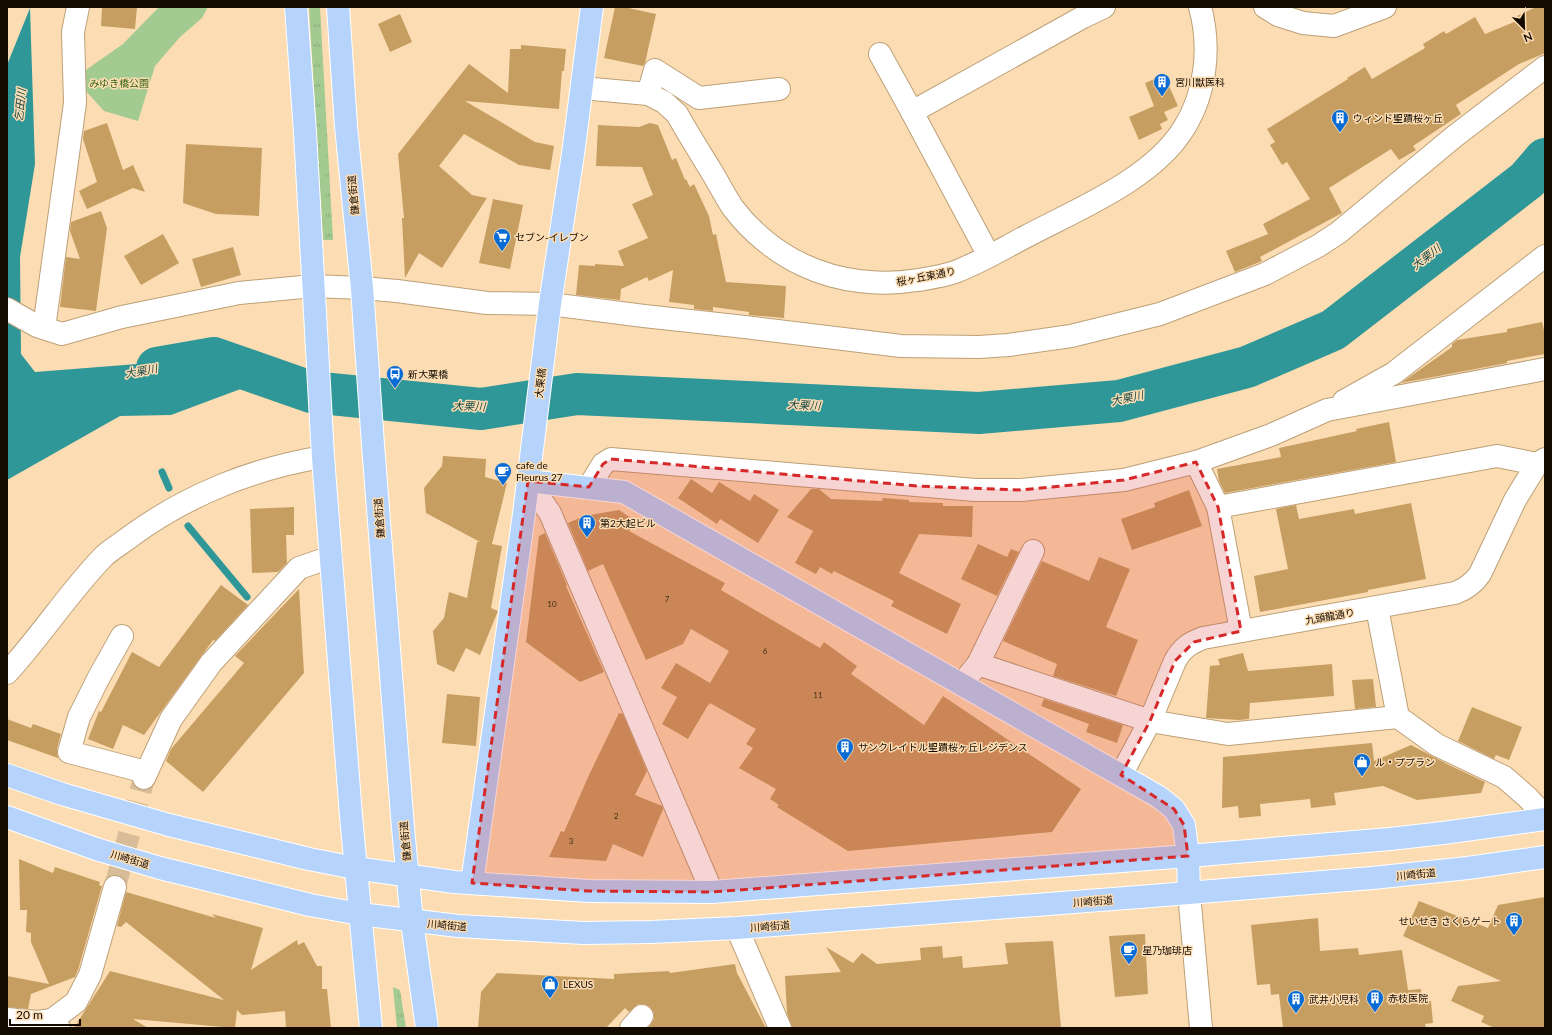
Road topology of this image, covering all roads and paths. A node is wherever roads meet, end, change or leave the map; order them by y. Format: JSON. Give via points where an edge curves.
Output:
{"nodes":[{"id":1,"x":78,"y":7,"type":"edge"},
{"id":2,"x":296,"y":7,"type":"edge"},
{"id":3,"x":338,"y":7,"type":"edge"},
{"id":4,"x":592,"y":7,"type":"edge"},
{"id":5,"x":1104,"y":7,"type":"edge"},
{"id":6,"x":1200,"y":7,"type":"edge"},
{"id":7,"x":1265,"y":7,"type":"edge"},
{"id":8,"x":1385,"y":7,"type":"edge"},
{"id":9,"x":1080,"y":12,"type":"edge"},
{"id":10,"x":880,"y":54,"type":"dead end"},
{"id":11,"x":1545,"y":67,"type":"edge"},
{"id":12,"x":582,"y":88,"type":"junction"},
{"id":13,"x":779,"y":89,"type":"dead end"},
{"id":14,"x":648,"y":94,"type":"junction"},
{"id":15,"x":912,"y":112,"type":"junction"},
{"id":16,"x":989,"y":256,"type":"junction"},
{"id":17,"x":1545,"y":256,"type":"edge"},
{"id":18,"x":314,"y":293,"type":"junction"},
{"id":19,"x":363,"y":294,"type":"junction"},
{"id":20,"x":7,"y":309,"type":"edge"},
{"id":21,"x":549,"y":311,"type":"junction"},
{"id":22,"x":40,"y":327,"type":"junction"},
{"id":23,"x":1545,"y":369,"type":"edge"},
{"id":24,"x":1328,"y":410,"type":"junction"},
{"id":25,"x":323,"y":454,"type":"junction"},
{"id":26,"x":1196,"y":462,"type":"junction"},
{"id":27,"x":1541,"y":462,"type":"edge"},
{"id":28,"x":528,"y":481,"type":"junction"},
{"id":29,"x":589,"y":487,"type":"junction"},
{"id":30,"x":1218,"y":507,"type":"junction"},
{"id":31,"x":1033,"y":551,"type":"dead end"},
{"id":32,"x":331,"y":557,"type":"junction"},
{"id":33,"x":1377,"y":608,"type":"junction"},
{"id":34,"x":1241,"y":631,"type":"junction"},
{"id":35,"x":122,"y":636,"type":"dead end"},
{"id":36,"x":978,"y":664,"type":"junction"},
{"id":37,"x":7,"y":673,"type":"edge"},
{"id":38,"x":962,"y":684,"type":"junction"},
{"id":39,"x":1398,"y":717,"type":"junction"},
{"id":40,"x":1150,"y":721,"type":"junction"},
{"id":41,"x":7,"y":775,"type":"edge"},
{"id":42,"x":1121,"y":775,"type":"junction"},
{"id":43,"x":1545,"y":816,"type":"edge"},
{"id":44,"x":7,"y":817,"type":"edge"},
{"id":45,"x":1545,"y":819,"type":"edge"},
{"id":46,"x":1188,"y":856,"type":"junction"},
{"id":47,"x":1545,"y":857,"type":"edge"},
{"id":48,"x":355,"y":868,"type":"junction"},
{"id":49,"x":408,"y":876,"type":"junction"},
{"id":50,"x":472,"y":883,"type":"junction"},
{"id":51,"x":115,"y":887,"type":"tunnel mouth"},
{"id":52,"x":712,"y":892,"type":"junction"},
{"id":53,"x":1189,"y":893,"type":"junction"},
{"id":54,"x":360,"y":914,"type":"junction"},
{"id":55,"x":412,"y":922,"type":"junction"},
{"id":56,"x":737,"y":928,"type":"junction"},
{"id":57,"x":7,"y":1019,"type":"edge"},
{"id":58,"x":44,"y":1024,"type":"edge"},
{"id":59,"x":370,"y":1028,"type":"edge"},
{"id":60,"x":427,"y":1028,"type":"edge"},
{"id":61,"x":780,"y":1028,"type":"edge"},
{"id":62,"x":1201,"y":1028,"type":"edge"}],
"edges":[{"from":1,"to":22,"type":"street","via":[[73,32],[75,104]]},
{"from":2,"to":18,"type":"main road"},
{"from":3,"to":19,"type":"main road","name":"鎌倉街道","via":[[346,126]]},
{"from":4,"to":12,"type":"main road","name":"大栗橋"},
{"from":5,"to":9,"type":"street"},
{"from":6,"to":16,"type":"street","name":"桜ヶ丘東通り","via":[[1206,53],[1199,94],[1184,128],[1163,154],[1128,182]]},
{"from":7,"to":8,"type":"street","via":[[1278,15],[1303,23],[1334,26]]},
{"from":9,"to":15,"type":"street"},
{"from":10,"to":15,"type":"street"},
{"from":11,"to":21,"type":"street","via":[[1433,154],[1338,233],[1318,246],[1284,265],[1238,285],[1160,314],[1098,330],[1009,345],[945,348],[901,346],[644,316]]},
{"from":12,"to":14,"type":"street","name":"桜ヶ丘東通り"},
{"from":12,"to":21,"type":"main road","name":"大栗橋"},
{"from":13,"to":14,"type":"street","via":[[699,98],[654,70]]},
{"from":14,"to":16,"type":"street","name":"桜ヶ丘東通り","via":[[664,102],[677,114],[734,208],[754,231],[776,250],[803,265],[852,281],[894,283],[955,272]]},
{"from":15,"to":16,"type":"street"},
{"from":17,"to":24,"type":"street","via":[[1394,373]]},
{"from":18,"to":19,"type":"street"},
{"from":18,"to":22,"type":"street","via":[[238,293],[122,317],[62,334]]},
{"from":18,"to":25,"type":"main road"},
{"from":19,"to":21,"type":"street","via":[[397,291]]},
{"from":19,"to":49,"type":"main road","name":"鎌倉街道"},
{"from":20,"to":22,"type":"street"},
{"from":21,"to":28,"type":"main road","name":"大栗橋"},
{"from":23,"to":24,"type":"street"},
{"from":24,"to":26,"type":"street","via":[[1271,435]]},
{"from":25,"to":32,"type":"main road"},
{"from":25,"to":37,"type":"street","via":[[224,484],[186,500],[146,525],[106,555],[90,572]]},
{"from":26,"to":29,"type":"street","via":[[1124,480],[1021,490],[976,490],[611,459],[603,464]]},
{"from":26,"to":30,"type":"street"},
{"from":27,"to":30,"type":"street","via":[[1497,456]]},
{"from":27,"to":33,"type":"street","name":"九頭龍通り","via":[[1515,500],[1480,574],[1473,583],[1455,593]]},
{"from":28,"to":29,"type":"main road"},
{"from":28,"to":50,"type":"main road","name":"大栗橋"},
{"from":28,"to":52,"type":"street","via":[[550,513]]},
{"from":29,"to":38,"type":"main road","via":[[624,492]]},
{"from":30,"to":34,"type":"street"},
{"from":31,"to":36,"type":"street"},
{"from":32,"to":35,"type":"street","via":[[299,568],[211,663],[171,719],[145,775],[69,752],[79,717]]},
{"from":32,"to":48,"type":"main road"},
{"from":33,"to":34,"type":"street","name":"九頭龍通り"},
{"from":33,"to":39,"type":"street"},
{"from":34,"to":40,"type":"street","name":"九頭龍通り","via":[[1203,638],[1186,646],[1175,661]]},
{"from":36,"to":38,"type":"street"},
{"from":36,"to":40,"type":"street"},
{"from":38,"to":42,"type":"main road"},
{"from":39,"to":40,"type":"street","via":[[1228,734]]},
{"from":39,"to":43,"type":"street","via":[[1437,745],[1504,777]]},
{"from":40,"to":42,"type":"street","name":"九頭龍通り"},
{"from":41,"to":48,"type":"main road","via":[[169,825],[278,853]]},
{"from":42,"to":46,"type":"main road","via":[[1159,797],[1174,809],[1184,825]]},
{"from":44,"to":54,"type":"main road","name":"川崎街道","via":[[96,849],[160,868]]},
{"from":45,"to":46,"type":"main road","via":[[1444,833]]},
{"from":46,"to":52,"type":"main road"},
{"from":46,"to":53,"type":"main road"},
{"from":47,"to":53,"type":"main road","name":"川崎街道","via":[[1372,878]]},
{"from":48,"to":49,"type":"main road"},
{"from":48,"to":54,"type":"main road"},
{"from":49,"to":50,"type":"main road"},
{"from":49,"to":55,"type":"main road","name":"鎌倉街道"},
{"from":50,"to":52,"type":"main road","via":[[589,891]]},
{"from":51,"to":58,"type":"street","via":[[90,975],[76,1002]]},
{"from":53,"to":56,"type":"main road","name":"川崎街道"},
{"from":53,"to":62,"type":"street"},
{"from":54,"to":55,"type":"main road","name":"川崎街道"},
{"from":54,"to":59,"type":"main road"},
{"from":55,"to":56,"type":"main road","name":"川崎街道","via":[[584,932]]},
{"from":55,"to":60,"type":"main road","name":"鎌倉街道"},
{"from":56,"to":61,"type":"street"},
{"from":57,"to":58,"type":"street"}]}
